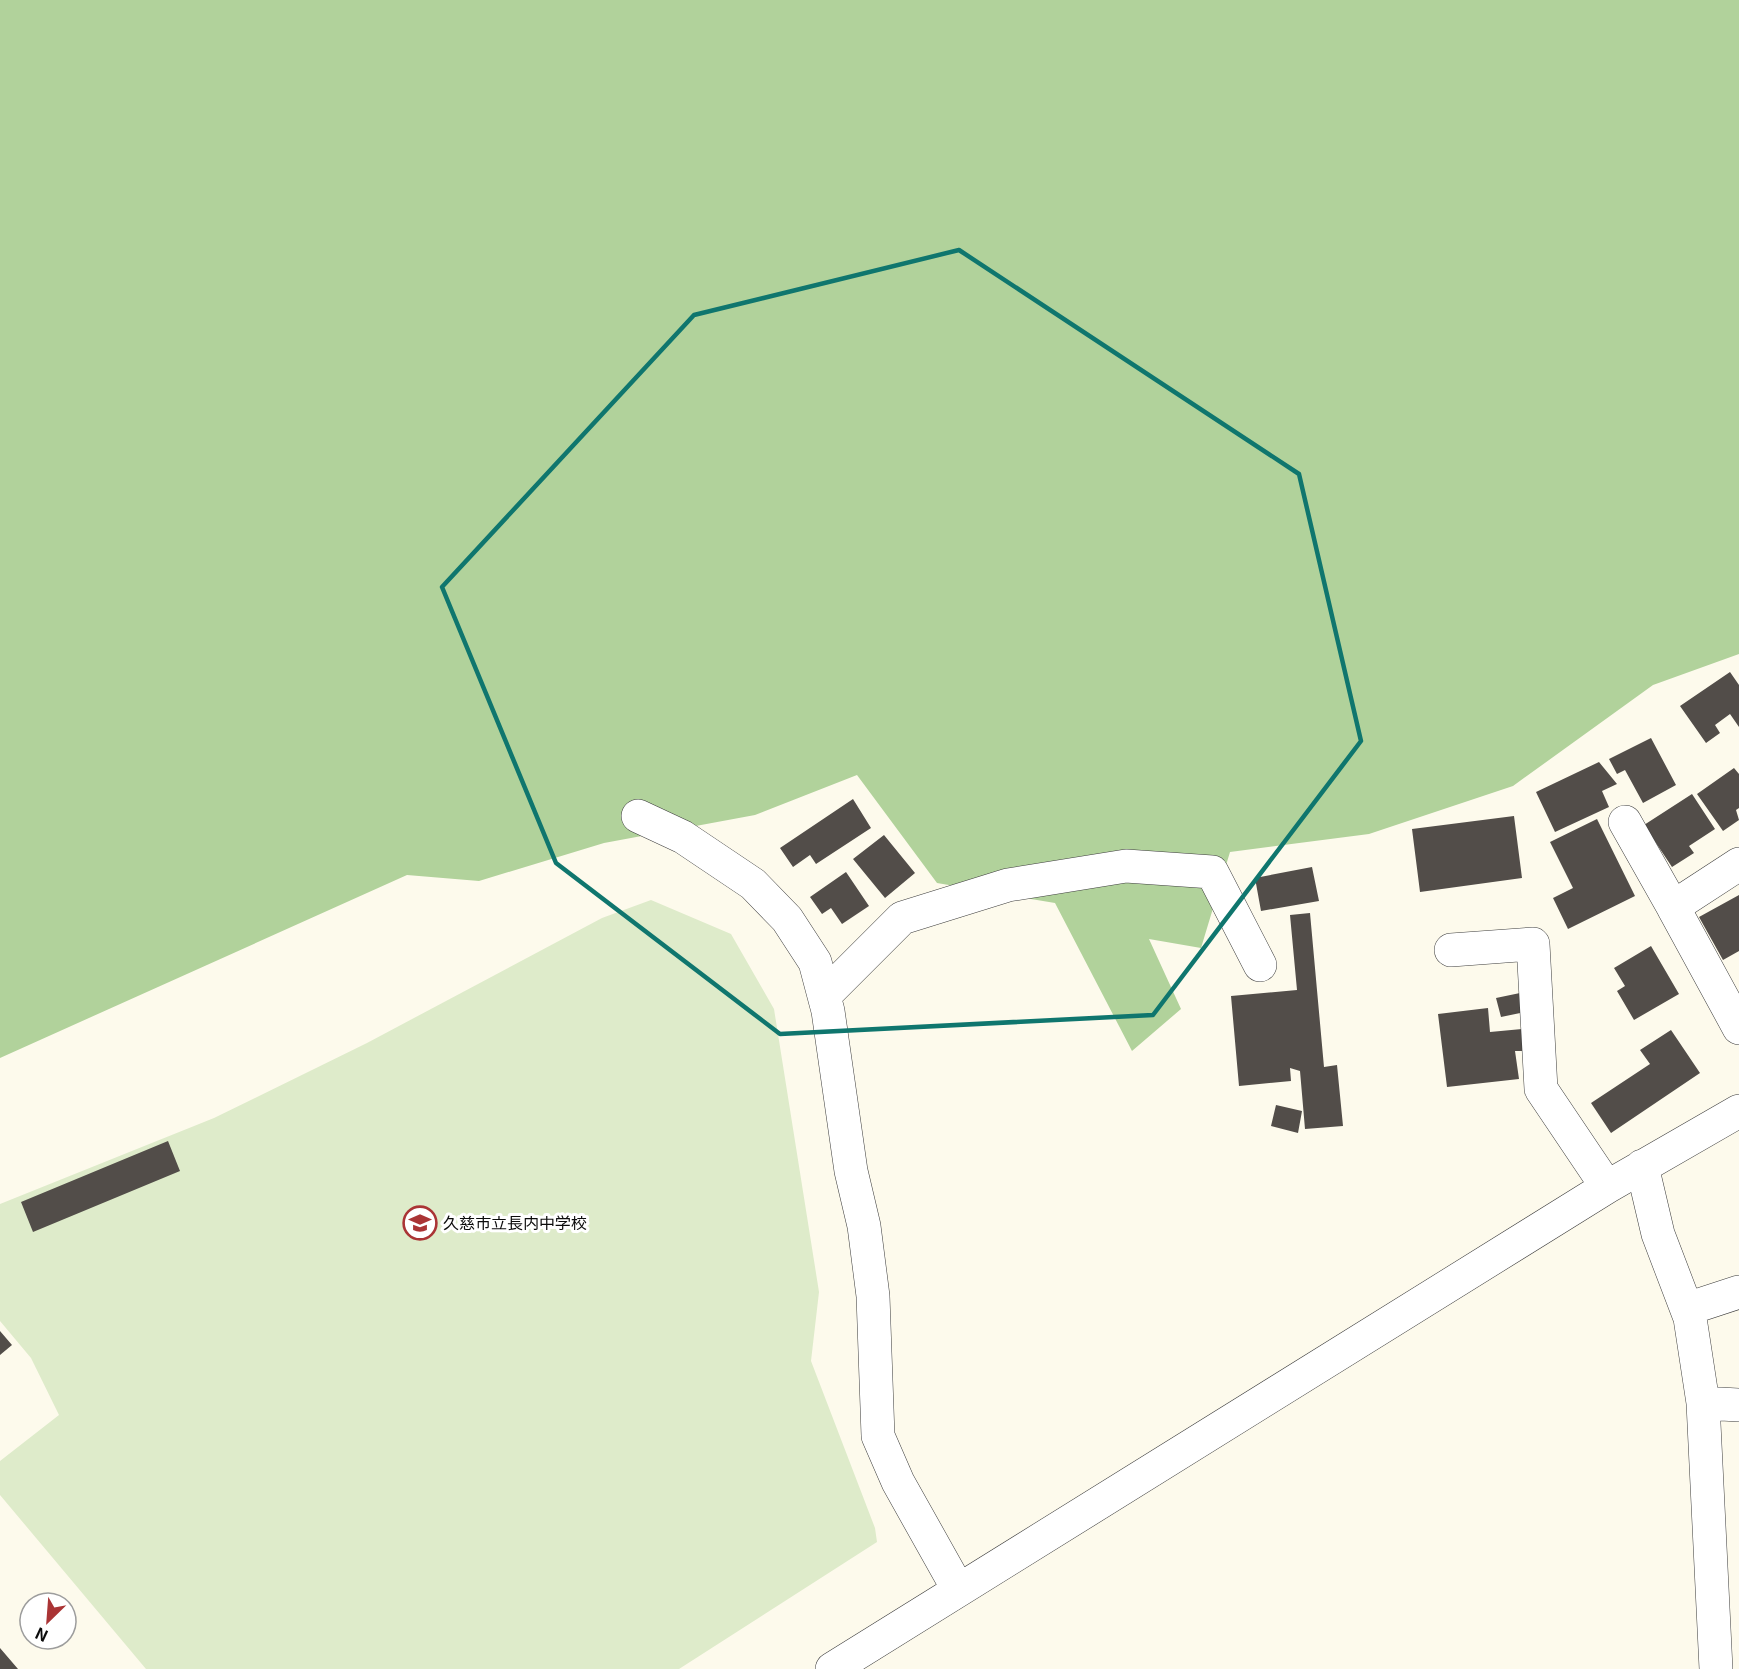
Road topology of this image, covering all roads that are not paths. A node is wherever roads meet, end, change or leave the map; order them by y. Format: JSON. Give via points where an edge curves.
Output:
{"nodes":[{"id":1,"x":638,"y":816,"type":"dead end"},
{"id":2,"x":1626,"y":822,"type":"dead end"},
{"id":3,"x":1739,"y":864,"type":"edge"},
{"id":4,"x":1673,"y":907,"type":"junction"},
{"id":5,"x":1451,"y":950,"type":"dead end"},
{"id":6,"x":1260,"y":965,"type":"dead end"},
{"id":7,"x":824,"y":996,"type":"junction"},
{"id":8,"x":1739,"y":1028,"type":"edge"},
{"id":9,"x":1739,"y":1111,"type":"edge"},
{"id":10,"x":1642,"y":1166,"type":"junction"},
{"id":11,"x":1607,"y":1187,"type":"junction"},
{"id":12,"x":1739,"y":1292,"type":"edge"},
{"id":13,"x":1687,"y":1309,"type":"junction"},
{"id":14,"x":1703,"y":1403,"type":"junction"},
{"id":15,"x":1739,"y":1406,"type":"edge"},
{"id":16,"x":958,"y":1589,"type":"junction"},
{"id":17,"x":1724,"y":1663,"type":"edge"},
{"id":18,"x":832,"y":1669,"type":"edge"}],
"edges":[{"from":1,"to":7,"type":"street","via":[[683,837],[753,884],[788,919],[815,962]]},
{"from":2,"to":4,"type":"street"},
{"from":3,"to":4,"type":"street"},
{"from":4,"to":8,"type":"street"},
{"from":5,"to":11,"type":"street","via":[[1533,944],[1541,1089]]},
{"from":6,"to":7,"type":"street","via":[[1212,872],[1126,866],[1008,885],[902,918]]},
{"from":7,"to":16,"type":"street","via":[[851,1171],[864,1226],[871,1285],[878,1436],[898,1482]]},
{"from":9,"to":10,"type":"street"},
{"from":10,"to":11,"type":"street"},
{"from":10,"to":13,"type":"street","via":[[1658,1234]]},
{"from":11,"to":16,"type":"street"},
{"from":12,"to":13,"type":"street"},
{"from":13,"to":14,"type":"street"},
{"from":14,"to":15,"type":"street"},
{"from":14,"to":17,"type":"street"},
{"from":16,"to":18,"type":"street"}]}
